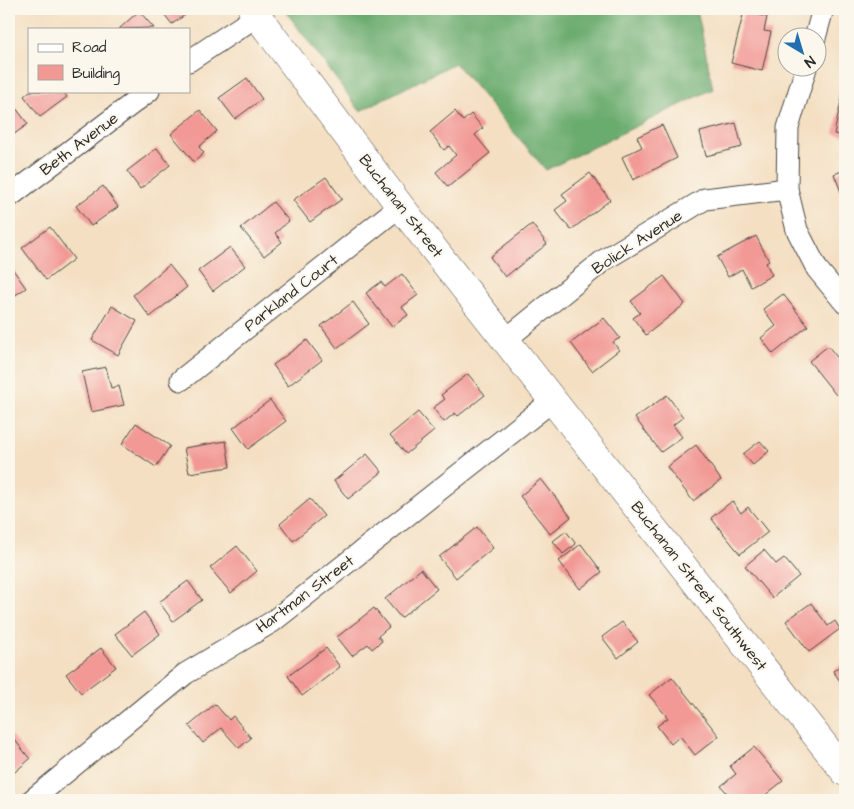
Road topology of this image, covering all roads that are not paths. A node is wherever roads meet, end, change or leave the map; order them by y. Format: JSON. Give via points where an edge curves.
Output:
{"nodes":[{"id":1,"x":823,"y":9,"type":"edge"},
{"id":2,"x":254,"y":12,"type":"edge"},
{"id":3,"x":817,"y":28,"type":"edge"},
{"id":4,"x":190,"y":60,"type":"edge"},
{"id":5,"x":803,"y":78,"type":"edge"},
{"id":6,"x":148,"y":92,"type":"edge"},
{"id":7,"x":787,"y":189,"type":"junction"},
{"id":8,"x":9,"y":197,"type":"edge"},
{"id":9,"x":400,"y":206,"type":"junction"},
{"id":10,"x":845,"y":303,"type":"edge"},
{"id":11,"x":505,"y":340,"type":"junction"},
{"id":12,"x":181,"y":380,"type":"dead end"},
{"id":13,"x":552,"y":401,"type":"junction"},
{"id":14,"x":845,"y":772,"type":"edge"},
{"id":15,"x":32,"y":800,"type":"edge"}],
"edges":[{"from":1,"to":3,"type":"street"},
{"from":2,"to":4,"type":"street"},
{"from":2,"to":9,"type":"street","name":"Buchanan Street"},
{"from":5,"to":7,"type":"street","via":[[788,128]]},
{"from":6,"to":8,"type":"street","name":"Beth Avenue"},
{"from":7,"to":10,"type":"street","via":[[797,230],[817,269]]},
{"from":7,"to":11,"type":"street","name":"Bolick Avenue","via":[[705,199],[604,260]]},
{"from":9,"to":11,"type":"street","name":"Buchanan Street"},
{"from":9,"to":12,"type":"street","name":"Parkland Court"},
{"from":11,"to":13,"type":"street","name":"Buchanan Street"},
{"from":13,"to":14,"type":"street","name":"Buchanan Street Southwest"},
{"from":13,"to":15,"type":"street","name":"Hartman Street","via":[[272,622],[185,674]]}]}
